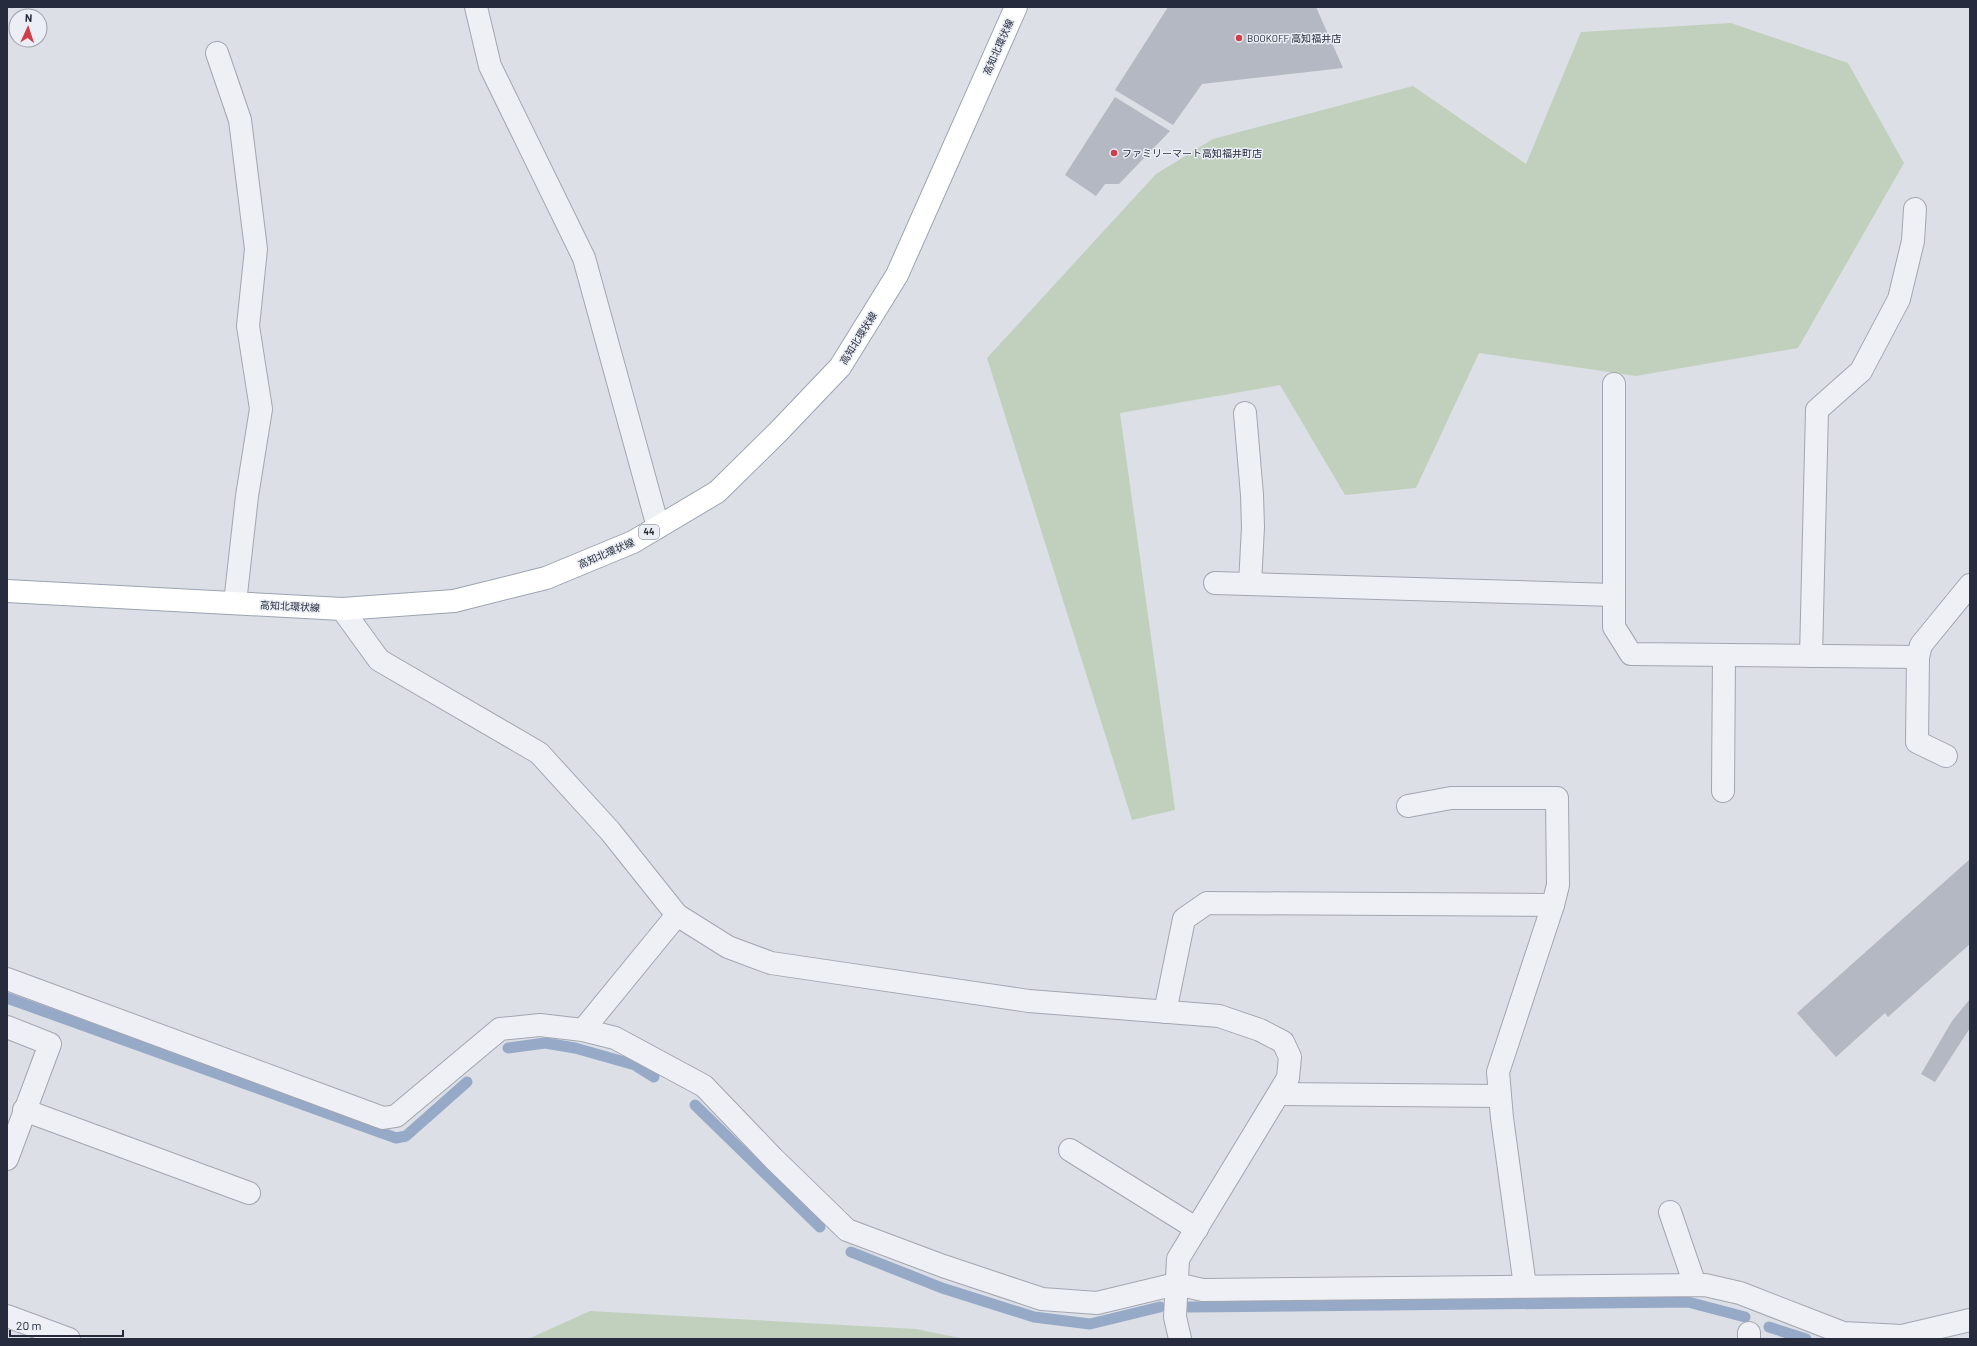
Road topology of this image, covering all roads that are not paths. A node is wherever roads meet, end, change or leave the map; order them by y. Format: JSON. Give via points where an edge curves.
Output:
{"nodes":[{"id":1,"x":476,"y":7,"type":"edge"},
{"id":2,"x":1016,"y":7,"type":"edge"},
{"id":3,"x":217,"y":53,"type":"dead end"},
{"id":4,"x":1915,"y":209,"type":"dead end"},
{"id":5,"x":1614,"y":384,"type":"dead end"},
{"id":6,"x":1245,"y":413,"type":"dead end"},
{"id":7,"x":658,"y":527,"type":"junction"},
{"id":8,"x":1215,"y":582,"type":"dead end"},
{"id":9,"x":1250,"y":584,"type":"junction"},
{"id":10,"x":1970,"y":584,"type":"edge"},
{"id":11,"x":7,"y":591,"type":"edge"},
{"id":12,"x":1613,"y":595,"type":"junction"},
{"id":13,"x":235,"y":603,"type":"junction"},
{"id":14,"x":342,"y":609,"type":"junction"},
{"id":15,"x":1724,"y":655,"type":"junction"},
{"id":16,"x":1810,"y":656,"type":"junction"},
{"id":17,"x":1918,"y":656,"type":"junction"},
{"id":18,"x":1946,"y":756,"type":"dead end"},
{"id":19,"x":1723,"y":791,"type":"dead end"},
{"id":20,"x":1408,"y":806,"type":"dead end"},
{"id":21,"x":1553,"y":905,"type":"junction"},
{"id":22,"x":677,"y":915,"type":"junction"},
{"id":23,"x":7,"y":979,"type":"edge"},
{"id":24,"x":1165,"y":1012,"type":"junction"},
{"id":25,"x":7,"y":1027,"type":"edge"},
{"id":26,"x":583,"y":1030,"type":"junction"},
{"id":27,"x":1280,"y":1094,"type":"junction"},
{"id":28,"x":1500,"y":1096,"type":"junction"},
{"id":29,"x":24,"y":1110,"type":"junction"},
{"id":30,"x":1070,"y":1150,"type":"dead end"},
{"id":31,"x":7,"y":1159,"type":"edge"},
{"id":32,"x":248,"y":1193,"type":"dead end"},
{"id":33,"x":1670,"y":1212,"type":"dead end"},
{"id":34,"x":1197,"y":1229,"type":"junction"},
{"id":35,"x":1176,"y":1284,"type":"junction"},
{"id":36,"x":1695,"y":1285,"type":"junction"},
{"id":37,"x":1525,"y":1286,"type":"junction"},
{"id":38,"x":7,"y":1316,"type":"edge"},
{"id":39,"x":1970,"y":1320,"type":"edge"},
{"id":40,"x":69,"y":1339,"type":"edge"},
{"id":41,"x":1180,"y":1339,"type":"edge"}],
"edges":[{"from":1,"to":7,"type":"street","via":[[490,66],[584,258]]},
{"from":2,"to":7,"type":"main road","name":"高知北環状線","number":"44","via":[[897,275],[840,367],[717,492]]},
{"from":3,"to":13,"type":"street","via":[[240,120],[256,249],[248,326],[261,409],[246,496]]},
{"from":4,"to":16,"type":"street","via":[[1913,241],[1899,299],[1861,371],[1817,410]]},
{"from":5,"to":12,"type":"street"},
{"from":6,"to":9,"type":"street","via":[[1253,527]]},
{"from":7,"to":14,"type":"main road","name":"高知北環状線","number":"44","via":[[633,542],[546,578],[454,601]]},
{"from":8,"to":9,"type":"street"},
{"from":9,"to":12,"type":"street"},
{"from":10,"to":17,"type":"street","via":[[1921,645]]},
{"from":11,"to":13,"type":"main road","name":"高知北環状線","number":"44"},
{"from":12,"to":15,"type":"street","via":[[1614,627],[1631,654]]},
{"from":13,"to":14,"type":"main road","name":"高知北環状線","number":"44"},
{"from":14,"to":22,"type":"street","via":[[379,660],[539,752],[610,831]]},
{"from":15,"to":16,"type":"street"},
{"from":15,"to":19,"type":"street"},
{"from":16,"to":17,"type":"street"},
{"from":17,"to":18,"type":"street","via":[[1917,742]]},
{"from":20,"to":21,"type":"street","via":[[1451,798],[1557,798],[1558,885]]},
{"from":21,"to":24,"type":"street","via":[[1207,903],[1184,919]]},
{"from":21,"to":28,"type":"street","via":[[1498,1072]]},
{"from":22,"to":24,"type":"street","via":[[728,947],[771,963],[1029,1001]]},
{"from":22,"to":26,"type":"street"},
{"from":23,"to":26,"type":"street","via":[[383,1118],[396,1116],[500,1029],[540,1025]]},
{"from":24,"to":27,"type":"street","via":[[1219,1016],[1260,1030],[1283,1042],[1290,1056],[1290,1064],[1288,1078]]},
{"from":25,"to":29,"type":"street","via":[[50,1044]]},
{"from":26,"to":35,"type":"street","via":[[615,1038],[704,1086],[847,1230],[942,1266],[1042,1299],[1097,1304]]},
{"from":27,"to":28,"type":"street"},
{"from":27,"to":34,"type":"street"},
{"from":28,"to":37,"type":"street"},
{"from":29,"to":31,"type":"street"},
{"from":29,"to":32,"type":"street"},
{"from":30,"to":34,"type":"street"},
{"from":33,"to":36,"type":"street"},
{"from":34,"to":35,"type":"street","via":[[1178,1259]]},
{"from":35,"to":37,"type":"street","via":[[1203,1290]]},
{"from":35,"to":41,"type":"street","via":[[1175,1317]]},
{"from":36,"to":37,"type":"street"},
{"from":36,"to":39,"type":"street","via":[[1740,1293],[1843,1332],[1902,1336]]},
{"from":38,"to":40,"type":"street"}]}
